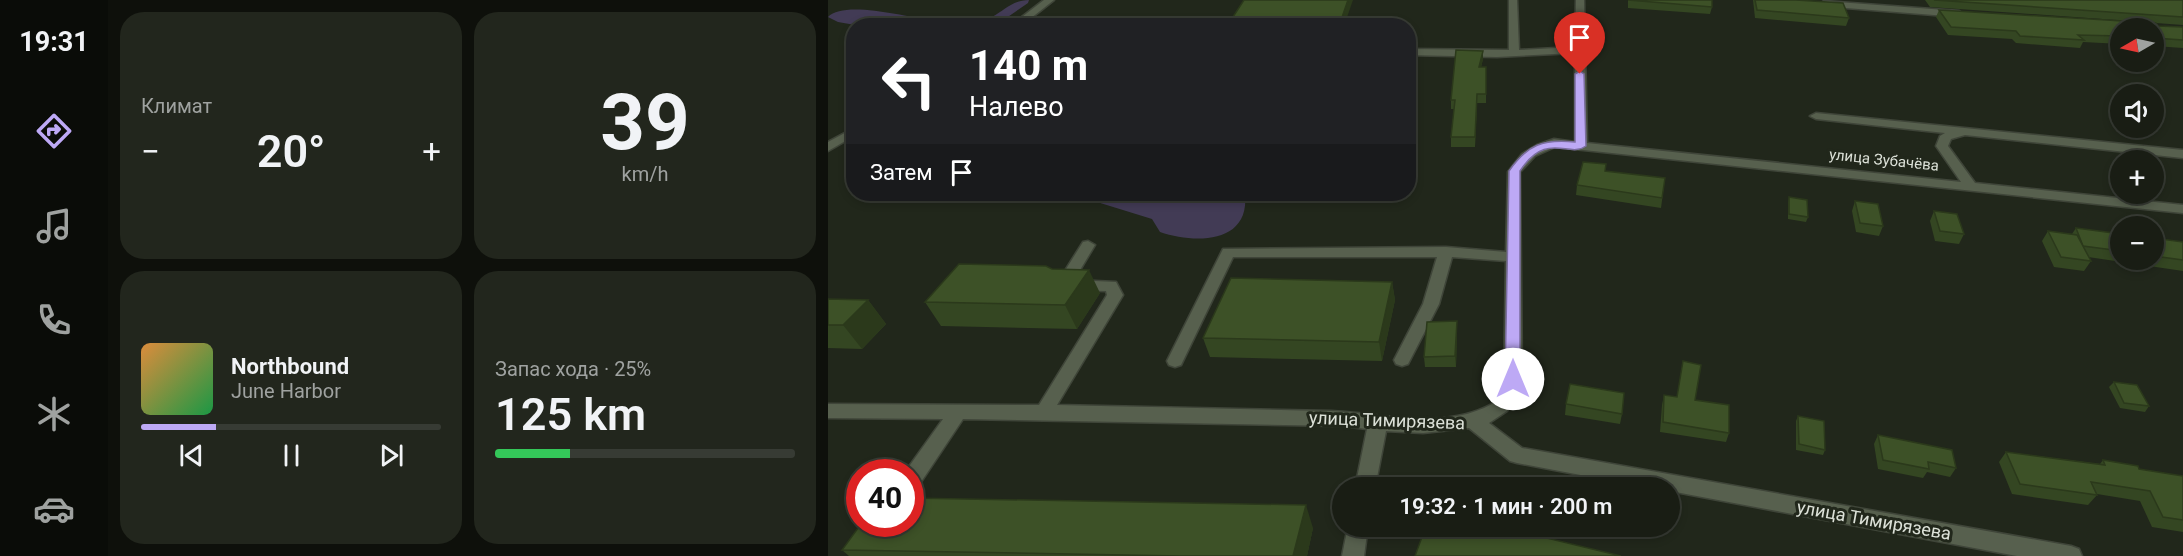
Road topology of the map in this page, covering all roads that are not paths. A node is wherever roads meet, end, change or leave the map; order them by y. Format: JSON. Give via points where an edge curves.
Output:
{"nodes":[{"id":1,"x":1050,"y":0,"type":"edge"},
{"id":2,"x":1513,"y":0,"type":"edge"},
{"id":3,"x":1580,"y":0,"type":"edge"},
{"id":4,"x":1808,"y":3,"type":"edge"},
{"id":5,"x":1972,"y":15,"type":"edge"},
{"id":6,"x":1025,"y":18,"type":"edge"},
{"id":7,"x":1579,"y":50,"type":"junction"},
{"id":8,"x":1416,"y":52,"type":"edge"},
{"id":9,"x":1514,"y":53,"type":"junction"},
{"id":10,"x":1816,"y":116,"type":"dead end"},
{"id":11,"x":1966,"y":132,"type":"junction"},
{"id":12,"x":846,"y":136,"type":"edge"},
{"id":13,"x":1581,"y":146,"type":"junction"},
{"id":14,"x":828,"y":147,"type":"edge"},
{"id":15,"x":2183,"y":154,"type":"edge"},
{"id":16,"x":1970,"y":186,"type":"junction"},
{"id":17,"x":2183,"y":209,"type":"edge"},
{"id":18,"x":1088,"y":245,"type":"dead end"},
{"id":19,"x":1446,"y":252,"type":"junction"},
{"id":20,"x":1513,"y":257,"type":"junction"},
{"id":21,"x":1402,"y":360,"type":"dead end"},
{"id":22,"x":1175,"y":361,"type":"dead end"},
{"id":23,"x":828,"y":411,"type":"edge"},
{"id":24,"x":958,"y":412,"type":"junction"},
{"id":25,"x":1044,"y":412,"type":"junction"},
{"id":26,"x":1473,"y":421,"type":"junction"},
{"id":27,"x":1378,"y":423,"type":"junction"},
{"id":28,"x":924,"y":462,"type":"edge"},
{"id":29,"x":1367,"y":477,"type":"edge"},
{"id":30,"x":1356,"y":537,"type":"edge"},
{"id":31,"x":1353,"y":556,"type":"edge"},
{"id":32,"x":2071,"y":556,"type":"edge"}],
"edges":[{"from":1,"to":6,"type":"street"},
{"from":2,"to":9,"type":"street"},
{"from":3,"to":7,"type":"street"},
{"from":4,"to":5,"type":"street"},
{"from":7,"to":9,"type":"street"},
{"from":7,"to":13,"type":"street"},
{"from":8,"to":9,"type":"street"},
{"from":10,"to":11,"type":"street"},
{"from":11,"to":15,"type":"street"},
{"from":11,"to":16,"type":"street","via":[[1946,136],[1942,146]]},
{"from":12,"to":14,"type":"street"},
{"from":13,"to":16,"type":"street","name":"улица Зубачёва"},
{"from":13,"to":20,"type":"street","name":"улица Зубачёва","via":[[1554,143],[1536,148],[1514,171]]},
{"from":16,"to":17,"type":"street","name":"улица Зубачёва"},
{"from":18,"to":25,"type":"street","via":[[1064,285],[1111,286],[1115,295]]},
{"from":19,"to":20,"type":"street"},
{"from":19,"to":21,"type":"street","via":[[1431,304]]},
{"from":19,"to":22,"type":"street","via":[[1228,252]]},
{"from":20,"to":26,"type":"street","name":"улица Зубачёва","via":[[1513,379],[1500,408]]},
{"from":23,"to":24,"type":"street","name":"улица Тимирязева"},
{"from":24,"to":25,"type":"street","name":"улица Тимирязева"},
{"from":24,"to":28,"type":"street"},
{"from":25,"to":27,"type":"street","name":"улица Тимирязева"},
{"from":26,"to":27,"type":"street","name":"улица Тимирязева","via":[[1452,425]]},
{"from":26,"to":32,"type":"street","name":"улица Тимирязева","via":[[1517,455]]},
{"from":27,"to":29,"type":"street"},
{"from":30,"to":31,"type":"street"}]}
